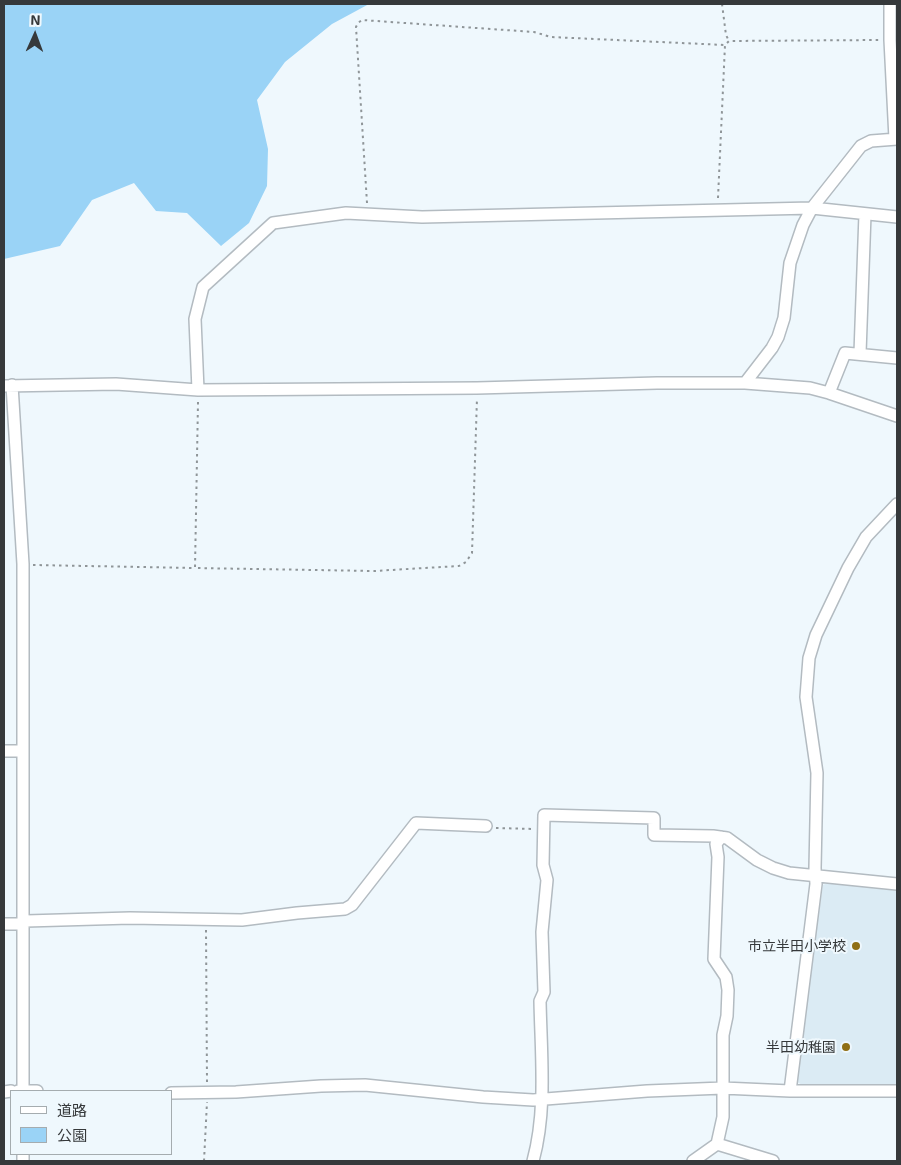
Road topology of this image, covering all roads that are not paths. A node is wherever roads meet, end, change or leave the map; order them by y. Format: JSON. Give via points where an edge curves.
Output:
{"nodes":[{"id":1,"x":890,"y":4,"type":"edge"},
{"id":2,"x":896,"y":139,"type":"edge"},
{"id":3,"x":812,"y":208,"type":"junction"},
{"id":4,"x":865,"y":214,"type":"junction"},
{"id":5,"x":897,"y":217,"type":"edge"},
{"id":6,"x":860,"y":353,"type":"junction"},
{"id":7,"x":897,"y":358,"type":"edge"},
{"id":8,"x":745,"y":383,"type":"junction"},
{"id":9,"x":8,"y":386,"type":"edge"},
{"id":10,"x":198,"y":390,"type":"junction"},
{"id":11,"x":829,"y":393,"type":"junction"},
{"id":12,"x":897,"y":416,"type":"edge"},
{"id":13,"x":897,"y":504,"type":"edge"},
{"id":14,"x":4,"y":751,"type":"edge"},
{"id":15,"x":22,"y":751,"type":"junction"},
{"id":16,"x":486,"y":826,"type":"road end"},
{"id":17,"x":721,"y":837,"type":"junction"},
{"id":18,"x":816,"y":876,"type":"junction"},
{"id":19,"x":897,"y":884,"type":"edge"},
{"id":20,"x":4,"y":924,"type":"edge"},
{"id":21,"x":22,"y":924,"type":"junction"},
{"id":22,"x":723,"y":1088,"type":"junction"},
{"id":23,"x":23,"y":1090,"type":"edge"},
{"id":24,"x":790,"y":1091,"type":"junction"},
{"id":25,"x":897,"y":1091,"type":"edge"},
{"id":26,"x":172,"y":1093,"type":"edge"},
{"id":27,"x":542,"y":1100,"type":"junction"},
{"id":28,"x":717,"y":1144,"type":"junction"},
{"id":29,"x":533,"y":1161,"type":"edge"},
{"id":30,"x":693,"y":1161,"type":"edge"},
{"id":31,"x":772,"y":1161,"type":"edge"}],
"edges":[{"from":1,"to":2,"type":"street"},
{"from":2,"to":3,"type":"street","via":[[871,141],[861,146]]},
{"from":3,"to":4,"type":"street"},
{"from":3,"to":8,"type":"street","via":[[790,263],[784,318],[778,337]]},
{"from":3,"to":10,"type":"street","via":[[422,217],[346,212],[273,223],[203,287],[195,319]]},
{"from":4,"to":5,"type":"street"},
{"from":4,"to":6,"type":"street"},
{"from":6,"to":7,"type":"street"},
{"from":6,"to":11,"type":"street","via":[[845,353]]},
{"from":8,"to":10,"type":"street"},
{"from":8,"to":11,"type":"street","via":[[778,384]]},
{"from":9,"to":10,"type":"street","via":[[116,384]]},
{"from":9,"to":15,"type":"street","via":[[23,564]]},
{"from":11,"to":12,"type":"street"},
{"from":13,"to":18,"type":"street","via":[[866,537],[848,568],[816,635],[809,658],[806,697],[817,773]]},
{"from":14,"to":15,"type":"street"},
{"from":15,"to":21,"type":"street"},
{"from":16,"to":21,"type":"street","via":[[416,824],[352,905],[345,909],[260,919],[108,919],[26,921]]},
{"from":17,"to":18,"type":"street","via":[[773,868]]},
{"from":17,"to":22,"type":"street","via":[[716,844],[714,959],[726,977],[728,990],[722,1035]]},
{"from":17,"to":27,"type":"street","via":[[654,835],[654,818],[544,815],[543,866],[547,880],[542,932],[544,992],[540,1001]]},
{"from":18,"to":19,"type":"street"},
{"from":18,"to":24,"type":"street"},
{"from":20,"to":21,"type":"street"},
{"from":21,"to":23,"type":"street"},
{"from":22,"to":24,"type":"street"},
{"from":22,"to":27,"type":"street"},
{"from":22,"to":28,"type":"street","via":[[723,1117]]},
{"from":24,"to":25,"type":"street"},
{"from":26,"to":27,"type":"street","via":[[365,1086],[483,1098]]},
{"from":27,"to":29,"type":"street","via":[[539,1141]]},
{"from":28,"to":30,"type":"street"},
{"from":28,"to":31,"type":"street"}]}
